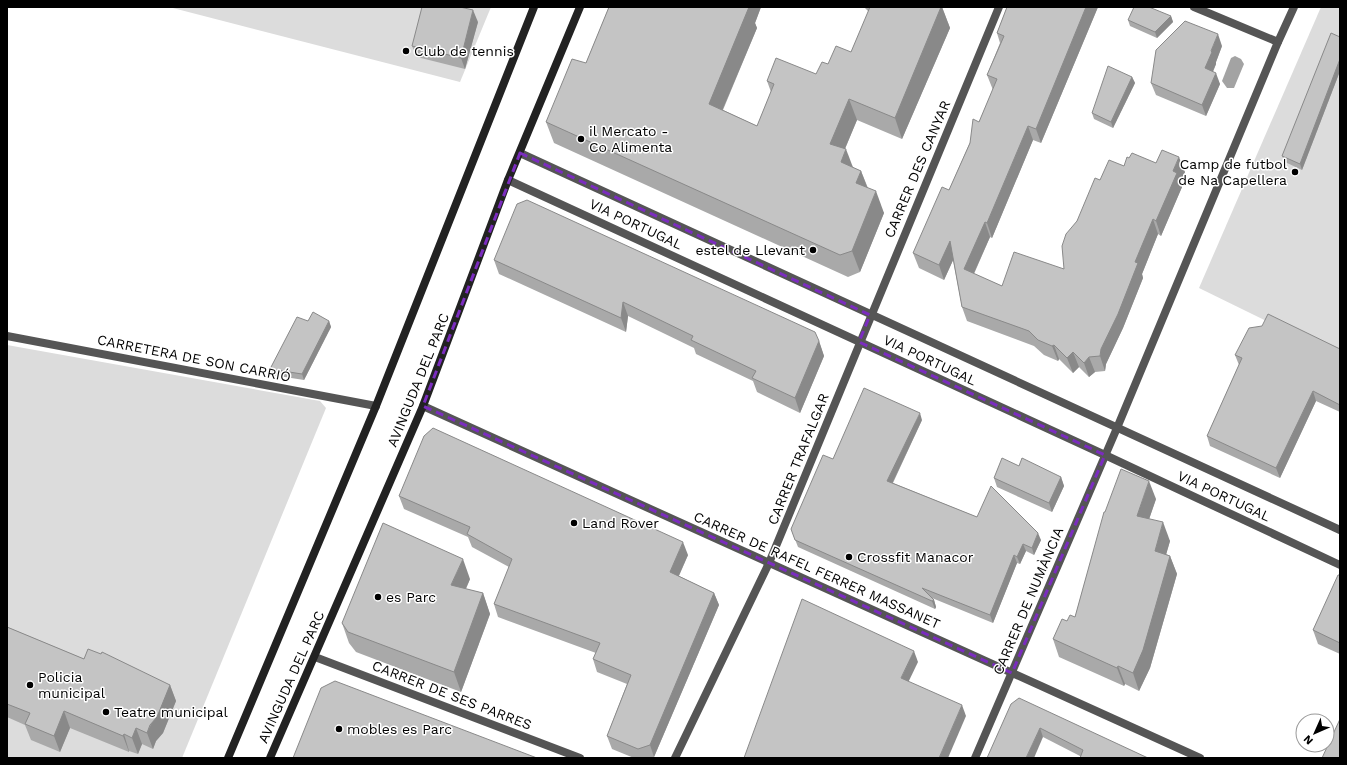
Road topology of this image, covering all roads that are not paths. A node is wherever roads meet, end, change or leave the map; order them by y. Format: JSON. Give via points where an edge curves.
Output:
{"nodes":[{"id":1,"x":534,"y":7,"type":"edge"},
{"id":2,"x":580,"y":7,"type":"edge"},
{"id":3,"x":999,"y":7,"type":"edge"},
{"id":4,"x":1194,"y":7,"type":"edge"},
{"id":5,"x":1294,"y":7,"type":"edge"},
{"id":6,"x":1278,"y":42,"type":"junction"},
{"id":7,"x":520,"y":153,"type":"junction"},
{"id":8,"x":508,"y":180,"type":"junction"},
{"id":9,"x":870,"y":315,"type":"junction"},
{"id":10,"x":7,"y":336,"type":"edge"},
{"id":11,"x":859,"y":342,"type":"junction"},
{"id":12,"x":376,"y":406,"type":"junction"},
{"id":13,"x":423,"y":406,"type":"junction"},
{"id":14,"x":1118,"y":428,"type":"junction"},
{"id":15,"x":1105,"y":455,"type":"junction"},
{"id":16,"x":1340,"y":530,"type":"edge"},
{"id":17,"x":769,"y":563,"type":"junction"},
{"id":18,"x":1340,"y":565,"type":"edge"},
{"id":19,"x":315,"y":657,"type":"junction"},
{"id":20,"x":1012,"y":673,"type":"junction"},
{"id":21,"x":228,"y":758,"type":"edge"},
{"id":22,"x":270,"y":758,"type":"edge"},
{"id":23,"x":580,"y":758,"type":"edge"},
{"id":24,"x":675,"y":758,"type":"edge"},
{"id":25,"x":975,"y":758,"type":"edge"},
{"id":26,"x":1200,"y":758,"type":"edge"}],
"edges":[{"from":1,"to":12,"type":"main road","name":"AVINGUDA DEL PARC"},
{"from":2,"to":7,"type":"main road","name":"AVINGUDA DEL PARC"},
{"from":3,"to":9,"type":"street","name":"CARRER DES CANYAR"},
{"from":4,"to":6,"type":"street"},
{"from":5,"to":6,"type":"street","name":"CARRER DE NUMÀNCIA"},
{"from":6,"to":14,"type":"street","name":"CARRER DE NUMÀNCIA"},
{"from":7,"to":8,"type":"main road","name":"AVINGUDA DEL PARC"},
{"from":7,"to":9,"type":"street","name":"VIA PORTUGAL"},
{"from":8,"to":11,"type":"street","name":"VIA PORTUGAL"},
{"from":8,"to":13,"type":"main road","name":"AVINGUDA DEL PARC"},
{"from":9,"to":11,"type":"street","name":"CARRER DES CANYAR"},
{"from":9,"to":14,"type":"street","name":"VIA PORTUGAL"},
{"from":10,"to":12,"type":"street","name":"CARRETERA DE SON CARRIÓ"},
{"from":11,"to":15,"type":"street","name":"VIA PORTUGAL"},
{"from":11,"to":17,"type":"street","name":"CARRER TRAFALGAR"},
{"from":12,"to":21,"type":"main road","name":"AVINGUDA DEL PARC"},
{"from":13,"to":17,"type":"street","name":"CARRER DE RAFEL FERRER MASSANET"},
{"from":13,"to":19,"type":"main road","name":"AVINGUDA DEL PARC"},
{"from":14,"to":15,"type":"street","name":"CARRER DE NUMÀNCIA"},
{"from":14,"to":16,"type":"street","name":"VIA PORTUGAL"},
{"from":15,"to":18,"type":"street","name":"VIA PORTUGAL"},
{"from":15,"to":20,"type":"street","name":"CARRER DE NUMÀNCIA"},
{"from":17,"to":20,"type":"street","name":"CARRER DE RAFEL FERRER MASSANET"},
{"from":17,"to":24,"type":"street","name":"CARRER TRAFALGAR"},
{"from":19,"to":22,"type":"main road","name":"AVINGUDA DEL PARC"},
{"from":19,"to":23,"type":"street","name":"CARRER DE SES PARRES"},
{"from":20,"to":25,"type":"street","name":"CARRER DE NUMÀNCIA"},
{"from":20,"to":26,"type":"street","name":"CARRER DE RAFEL FERRER MASSANET"}]}
